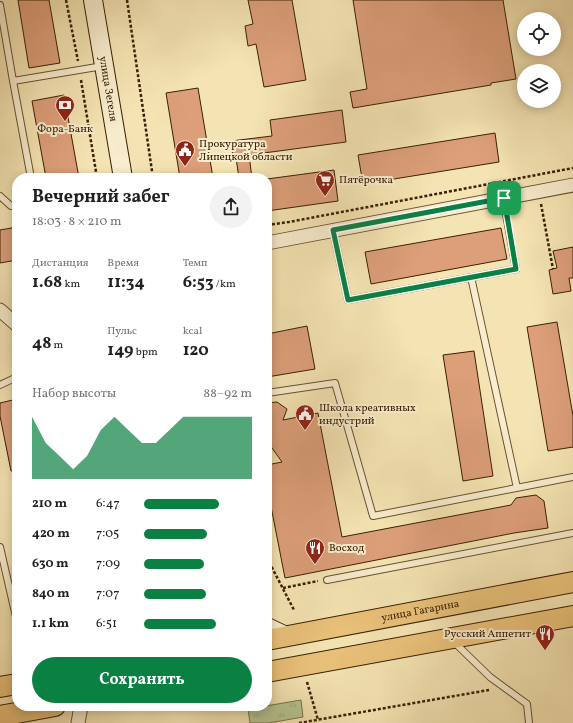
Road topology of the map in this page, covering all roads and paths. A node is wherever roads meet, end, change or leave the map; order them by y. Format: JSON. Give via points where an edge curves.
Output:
{"nodes":[{"id":1,"x":66,"y":0,"type":"edge"},
{"id":2,"x":93,"y":0,"type":"edge"},
{"id":3,"x":127,"y":0,"type":"edge"},
{"id":4,"x":0,"y":5,"type":"edge"},
{"id":5,"x":104,"y":66,"type":"junction"},
{"id":6,"x":79,"y":70,"type":"junction"},
{"id":7,"x":13,"y":80,"type":"junction"},
{"id":8,"x":573,"y":168,"type":"edge"},
{"id":9,"x":29,"y":173,"type":"edge"},
{"id":10,"x":96,"y":173,"type":"edge"},
{"id":11,"x":122,"y":173,"type":"edge"},
{"id":12,"x":152,"y":173,"type":"edge"},
{"id":13,"x":573,"y":185,"type":"edge"},
{"id":14,"x":539,"y":192,"type":"junction"},
{"id":15,"x":0,"y":196,"type":"edge"},
{"id":16,"x":504,"y":198,"type":"junction"},
{"id":17,"x":12,"y":206,"type":"edge"},
{"id":18,"x":272,"y":224,"type":"edge"},
{"id":19,"x":333,"y":230,"type":"junction"},
{"id":20,"x":272,"y":242,"type":"edge"},
{"id":21,"x":553,"y":269,"type":"dead end"},
{"id":22,"x":471,"y":277,"type":"junction"},
{"id":23,"x":0,"y":310,"type":"edge"},
{"id":24,"x":12,"y":321,"type":"edge"},
{"id":25,"x":12,"y":379,"type":"edge"},
{"id":26,"x":0,"y":385,"type":"edge"},
{"id":27,"x":272,"y":392,"type":"edge"},
{"id":28,"x":573,"y":477,"type":"edge"},
{"id":29,"x":517,"y":488,"type":"junction"},
{"id":30,"x":573,"y":533,"type":"edge"},
{"id":31,"x":0,"y":548,"type":"edge"},
{"id":32,"x":272,"y":567,"type":"edge"},
{"id":33,"x":327,"y":580,"type":"joint"},
{"id":34,"x":573,"y":582,"type":"edge"},
{"id":35,"x":283,"y":588,"type":"junction"},
{"id":36,"x":12,"y":600,"type":"edge"},
{"id":37,"x":294,"y":610,"type":"dead end"},
{"id":38,"x":573,"y":616,"type":"edge"},
{"id":39,"x":277,"y":638,"type":"edge"},
{"id":40,"x":450,"y":638,"type":"junction"},
{"id":41,"x":272,"y":671,"type":"edge"},
{"id":42,"x":307,"y":680,"type":"dead end"},
{"id":43,"x":12,"y":685,"type":"edge"},
{"id":44,"x":0,"y":686,"type":"edge"},
{"id":45,"x":505,"y":687,"type":"junction"},
{"id":46,"x":28,"y":711,"type":"edge"},
{"id":47,"x":80,"y":711,"type":"edge"},
{"id":48,"x":0,"y":716,"type":"edge"},
{"id":49,"x":318,"y":720,"type":"junction"},
{"id":50,"x":78,"y":723,"type":"edge"},
{"id":51,"x":299,"y":723,"type":"edge"},
{"id":52,"x":529,"y":723,"type":"edge"}],
"edges":[{"from":1,"to":6,"type":"path"},
{"from":2,"to":5,"type":"main road","name":"улица Зегеля"},
{"from":3,"to":12,"type":"path"},
{"from":4,"to":7,"type":"lane"},
{"from":5,"to":6,"type":"lane"},
{"from":5,"to":11,"type":"main road","name":"улица Зегеля"},
{"from":6,"to":7,"type":"lane"},
{"from":6,"to":10,"type":"path"},
{"from":7,"to":9,"type":"lane"},
{"from":8,"to":18,"type":"path"},
{"from":13,"to":14,"type":"street"},
{"from":14,"to":16,"type":"street"},
{"from":14,"to":21,"type":"path"},
{"from":15,"to":17,"type":"lane"},
{"from":16,"to":19,"type":"street"},
{"from":16,"to":22,"type":"lane","via":[[516,269]]},
{"from":19,"to":20,"type":"street"},
{"from":19,"to":22,"type":"lane","via":[[348,300]]},
{"from":22,"to":29,"type":"lane"},
{"from":23,"to":24,"type":"street"},
{"from":25,"to":26,"type":"lane"},
{"from":27,"to":29,"type":"lane","via":[[335,383],[373,516]]},
{"from":28,"to":29,"type":"lane"},
{"from":30,"to":33,"type":"lane"},
{"from":31,"to":36,"type":"lane"},
{"from":32,"to":35,"type":"path"},
{"from":33,"to":35,"type":"path"},
{"from":34,"to":39,"type":"main road","name":"улица Гагарина"},
{"from":35,"to":37,"type":"path"},
{"from":38,"to":40,"type":"main road"},
{"from":40,"to":41,"type":"main road"},
{"from":40,"to":45,"type":"lane","via":[[490,677]]},
{"from":42,"to":49,"type":"path"},
{"from":43,"to":44,"type":"main road"},
{"from":45,"to":49,"type":"path"},
{"from":45,"to":52,"type":"lane","via":[[527,704]]},
{"from":46,"to":48,"type":"main road"},
{"from":47,"to":50,"type":"street"},
{"from":49,"to":51,"type":"path"}]}
